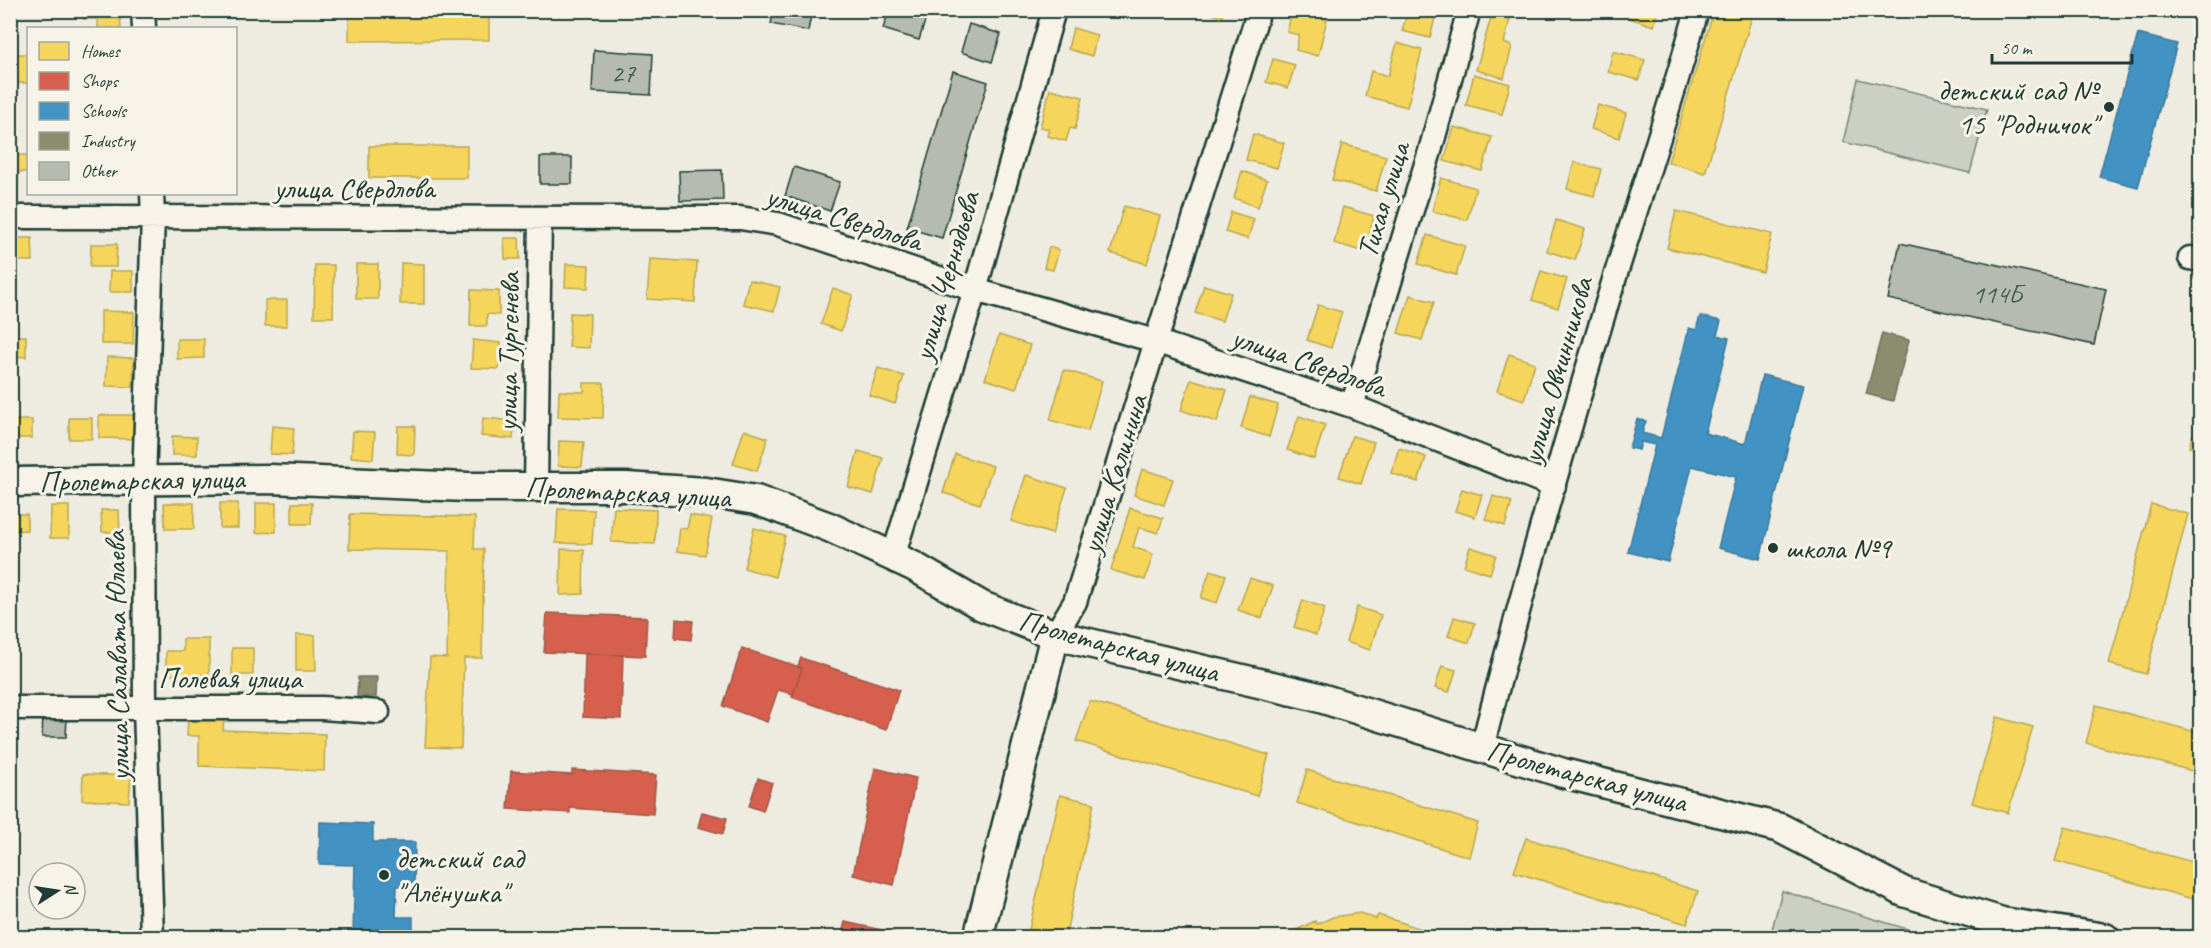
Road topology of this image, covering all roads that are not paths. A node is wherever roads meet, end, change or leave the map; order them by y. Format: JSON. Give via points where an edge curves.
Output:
{"nodes":[{"id":1,"x":143,"y":10,"type":"edge"},
{"id":2,"x":1054,"y":10,"type":"edge"},
{"id":3,"x":1259,"y":10,"type":"edge"},
{"id":4,"x":1469,"y":10,"type":"edge"},
{"id":5,"x":1697,"y":10,"type":"edge"},
{"id":6,"x":144,"y":27,"type":"edge"},
{"id":7,"x":152,"y":195,"type":"edge"},
{"id":8,"x":10,"y":217,"type":"edge"},
{"id":9,"x":153,"y":218,"type":"junction"},
{"id":10,"x":540,"y":219,"type":"junction"},
{"id":11,"x":975,"y":290,"type":"junction"},
{"id":12,"x":1155,"y":341,"type":"junction"},
{"id":13,"x":1352,"y":406,"type":"junction"},
{"id":14,"x":144,"y":481,"type":"junction"},
{"id":15,"x":10,"y":482,"type":"edge"},
{"id":16,"x":536,"y":486,"type":"junction"},
{"id":17,"x":1554,"y":486,"type":"junction"},
{"id":18,"x":893,"y":557,"type":"junction"},
{"id":19,"x":1055,"y":635,"type":"junction"},
{"id":20,"x":10,"y":708,"type":"edge"},
{"id":21,"x":145,"y":708,"type":"junction"},
{"id":22,"x":378,"y":712,"type":"dead end"},
{"id":23,"x":1482,"y":748,"type":"junction"},
{"id":24,"x":152,"y":938,"type":"edge"},
{"id":25,"x":978,"y":938,"type":"edge"},
{"id":26,"x":2105,"y":938,"type":"edge"}],
"edges":[{"from":1,"to":6,"type":"street"},
{"from":2,"to":11,"type":"street","name":"улица Чернядьева"},
{"from":3,"to":12,"type":"street","name":"улица Калинина"},
{"from":4,"to":13,"type":"street","name":"Тихая улица"},
{"from":5,"to":17,"type":"street","name":"улица Овчинникова"},
{"from":7,"to":9,"type":"street","name":"улица Салавата Юлаева"},
{"from":8,"to":9,"type":"street","name":"улица Свердлова"},
{"from":9,"to":10,"type":"street","name":"улица Свердлова"},
{"from":9,"to":14,"type":"street","name":"улица Салавата Юлаева"},
{"from":10,"to":11,"type":"street","name":"улица Свердлова","via":[[760,220]]},
{"from":10,"to":16,"type":"street","name":"улица Тургенева"},
{"from":11,"to":12,"type":"street","name":"улица Свердлова"},
{"from":11,"to":18,"type":"street","name":"улица Чернядьева"},
{"from":12,"to":13,"type":"street","name":"улица Свердлова"},
{"from":12,"to":19,"type":"street","name":"улица Калинина","via":[[1075,602]]},
{"from":13,"to":17,"type":"street","name":"улица Свердлова"},
{"from":14,"to":15,"type":"street","name":"Пролетарская улица"},
{"from":14,"to":16,"type":"street","name":"Пролетарская улица","via":[[270,479]]},
{"from":14,"to":21,"type":"street","name":"улица Салавата Юлаева"},
{"from":16,"to":18,"type":"street","name":"Пролетарская улица","via":[[626,486],[756,500],[829,527]]},
{"from":17,"to":23,"type":"street","name":"улица Овчинникова"},
{"from":18,"to":19,"type":"street","name":"Пролетарская улица","via":[[982,606]]},
{"from":19,"to":23,"type":"street","name":"Пролетарская улица","via":[[1314,696]]},
{"from":19,"to":25,"type":"street","name":"улица Калинина"},
{"from":20,"to":21,"type":"street","name":"Полевая улица"},
{"from":21,"to":22,"type":"street","name":"Полевая улица","via":[[322,708]]},
{"from":21,"to":24,"type":"street","name":"улица Салавата Юлаева"},
{"from":23,"to":26,"type":"street","name":"Пролетарская улица","via":[[1780,828],[1904,892],[2002,922]]}]}
